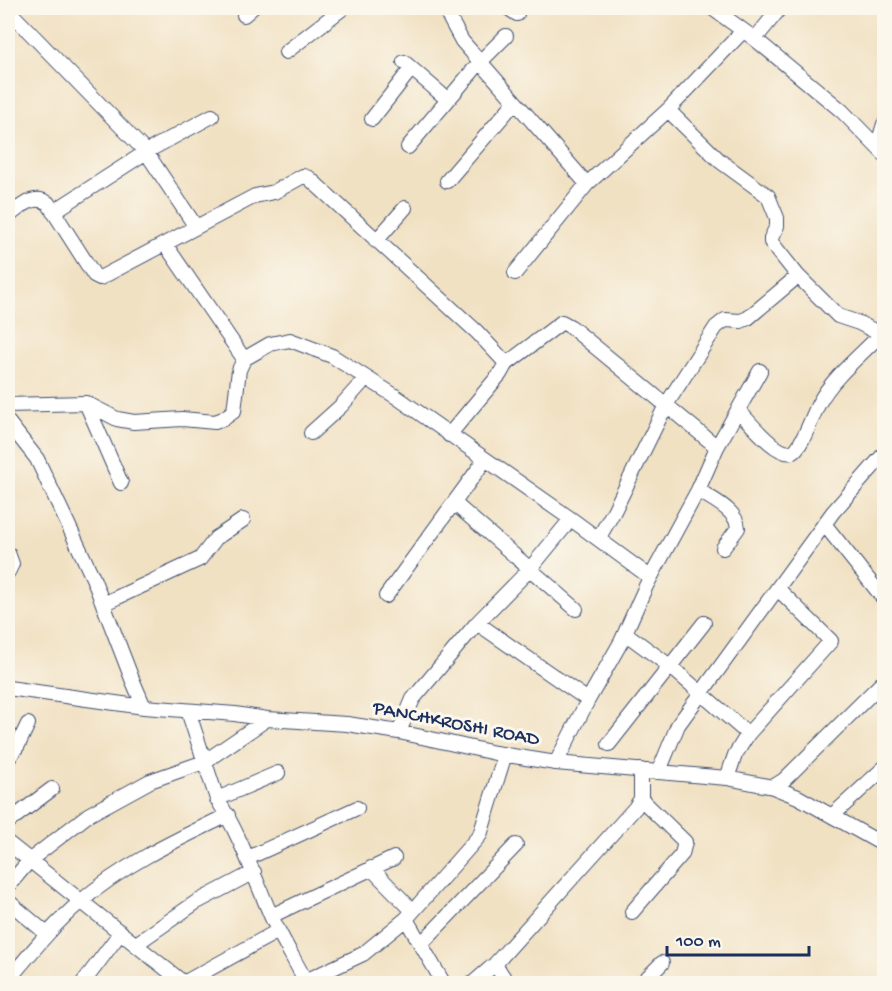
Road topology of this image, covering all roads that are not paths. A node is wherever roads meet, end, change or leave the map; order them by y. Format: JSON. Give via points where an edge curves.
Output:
{"nodes":[{"id":1,"x":344,"y":8,"type":"edge"},
{"id":2,"x":712,"y":8,"type":"edge"},
{"id":3,"x":780,"y":8,"type":"edge"},
{"id":4,"x":8,"y":10,"type":"edge"},
{"id":5,"x":449,"y":17,"type":"dead end"},
{"id":6,"x":743,"y":31,"type":"junction"},
{"id":7,"x":506,"y":36,"type":"dead end"},
{"id":8,"x":755,"y":39,"type":"junction"},
{"id":9,"x":286,"y":52,"type":"dead end"},
{"id":10,"x":481,"y":61,"type":"junction"},
{"id":11,"x":448,"y":100,"type":"junction"},
{"id":12,"x":515,"y":102,"type":"junction"},
{"id":13,"x":668,"y":110,"type":"junction"},
{"id":14,"x":212,"y":116,"type":"dead end"},
{"id":15,"x":372,"y":119,"type":"dead end"},
{"id":16,"x":885,"y":124,"type":"edge"},
{"id":17,"x":408,"y":147,"type":"dead end"},
{"id":18,"x":881,"y":150,"type":"edge"},
{"id":19,"x":146,"y":152,"type":"junction"},
{"id":20,"x":447,"y":181,"type":"dead end"},
{"id":21,"x":586,"y":184,"type":"junction"},
{"id":22,"x":405,"y":208,"type":"dead end"},
{"id":23,"x":53,"y":212,"type":"junction"},
{"id":24,"x":8,"y":216,"type":"edge"},
{"id":25,"x":196,"y":227,"type":"junction"},
{"id":26,"x":376,"y":241,"type":"junction"},
{"id":27,"x":165,"y":244,"type":"junction"},
{"id":28,"x":515,"y":273,"type":"dead end"},
{"id":29,"x":798,"y":276,"type":"junction"},
{"id":30,"x":883,"y":335,"type":"edge"},
{"id":31,"x":244,"y":359,"type":"junction"},
{"id":32,"x":505,"y":365,"type":"junction"},
{"id":33,"x":760,"y":371,"type":"dead end"},
{"id":34,"x":366,"y":378,"type":"junction"},
{"id":35,"x":86,"y":403,"type":"junction"},
{"id":36,"x":8,"y":405,"type":"edge"},
{"id":37,"x":666,"y":405,"type":"junction"},
{"id":38,"x":738,"y":410,"type":"junction"},
{"id":39,"x":8,"y":422,"type":"edge"},
{"id":40,"x":311,"y":433,"type":"dead end"},
{"id":41,"x":449,"y":435,"type":"junction"},
{"id":42,"x":717,"y":447,"type":"junction"},
{"id":43,"x":885,"y":453,"type":"edge"},
{"id":44,"x":485,"y":460,"type":"junction"},
{"id":45,"x":121,"y":483,"type":"dead end"},
{"id":46,"x":698,"y":490,"type":"junction"},
{"id":47,"x":454,"y":503,"type":"junction"},
{"id":48,"x":571,"y":519,"type":"junction"},
{"id":49,"x":243,"y":520,"type":"dead end"},
{"id":50,"x":825,"y":525,"type":"junction"},
{"id":51,"x":598,"y":538,"type":"junction"},
{"id":52,"x":723,"y":548,"type":"dead end"},
{"id":53,"x":8,"y":553,"type":"edge"},
{"id":54,"x":530,"y":569,"type":"junction"},
{"id":55,"x":8,"y":572,"type":"edge"},
{"id":56,"x":650,"y":577,"type":"junction"},
{"id":57,"x":779,"y":590,"type":"junction"},
{"id":58,"x":386,"y":596,"type":"dead end"},
{"id":59,"x":885,"y":599,"type":"edge"},
{"id":60,"x":103,"y":604,"type":"junction"},
{"id":61,"x":576,"y":609,"type":"dead end"},
{"id":62,"x":477,"y":623,"type":"junction"},
{"id":63,"x":704,"y":623,"type":"dead end"},
{"id":64,"x":625,"y":633,"type":"junction"},
{"id":65,"x":671,"y":667,"type":"junction"},
{"id":66,"x":885,"y":681,"type":"edge"},
{"id":67,"x":8,"y":688,"type":"edge"},
{"id":68,"x":701,"y":693,"type":"junction"},
{"id":69,"x":588,"y":700,"type":"junction"},
{"id":70,"x":144,"y":707,"type":"junction"},
{"id":71,"x":188,"y":711,"type":"junction"},
{"id":72,"x":267,"y":719,"type":"junction"},
{"id":73,"x":28,"y":723,"type":"dead end"},
{"id":74,"x":399,"y":732,"type":"junction"},
{"id":75,"x":748,"y":734,"type":"junction"},
{"id":76,"x":609,"y":744,"type":"dead end"},
{"id":77,"x":506,"y":754,"type":"junction"},
{"id":78,"x":8,"y":759,"type":"edge"},
{"id":79,"x":204,"y":762,"type":"junction"},
{"id":80,"x":556,"y":763,"type":"junction"},
{"id":81,"x":885,"y":768,"type":"edge"},
{"id":82,"x":640,"y":770,"type":"junction"},
{"id":83,"x":659,"y":771,"type":"junction"},
{"id":84,"x":278,"y":773,"type":"dead end"},
{"id":85,"x":727,"y":778,"type":"junction"},
{"id":86,"x":773,"y":787,"type":"junction"},
{"id":87,"x":52,"y":789,"type":"dead end"},
{"id":88,"x":217,"y":799,"type":"junction"},
{"id":89,"x":641,"y":799,"type":"junction"},
{"id":90,"x":357,"y":808,"type":"dead end"},
{"id":91,"x":833,"y":815,"type":"junction"},
{"id":92,"x":228,"y":816,"type":"junction"},
{"id":93,"x":8,"y":822,"type":"edge"},
{"id":94,"x":8,"y":843,"type":"edge"},
{"id":95,"x":885,"y":844,"type":"edge"},
{"id":96,"x":516,"y":845,"type":"dead end"},
{"id":97,"x":248,"y":858,"type":"junction"},
{"id":98,"x":394,"y":858,"type":"dead end"},
{"id":99,"x":30,"y":860,"type":"junction"},
{"id":100,"x":371,"y":868,"type":"junction"},
{"id":101,"x":254,"y":872,"type":"junction"},
{"id":102,"x":8,"y":886,"type":"edge"},
{"id":103,"x":8,"y":901,"type":"edge"},
{"id":104,"x":81,"y":901,"type":"junction"},
{"id":105,"x":632,"y":912,"type":"dead end"},
{"id":106,"x":410,"y":915,"type":"junction"},
{"id":107,"x":271,"y":916,"type":"junction"},
{"id":108,"x":278,"y":931,"type":"junction"},
{"id":109,"x":122,"y":932,"type":"junction"},
{"id":110,"x":47,"y":934,"type":"junction"},
{"id":111,"x":136,"y":944,"type":"junction"},
{"id":112,"x":421,"y":944,"type":"junction"},
{"id":113,"x":662,"y":963,"type":"dead end"},
{"id":114,"x":495,"y":964,"type":"junction"},
{"id":115,"x":8,"y":980,"type":"edge"},
{"id":116,"x":302,"y":982,"type":"edge"},
{"id":117,"x":184,"y":983,"type":"edge"},
{"id":118,"x":82,"y":984,"type":"edge"},
{"id":119,"x":444,"y":984,"type":"edge"},
{"id":120,"x":472,"y":984,"type":"edge"},
{"id":121,"x":508,"y":984,"type":"edge"},
{"id":122,"x":641,"y":984,"type":"edge"}],
"edges":[{"from":1,"to":9,"type":"street"},
{"from":2,"to":6,"type":"street"},
{"from":3,"to":8,"type":"street"},
{"from":4,"to":19,"type":"street"},
{"from":5,"to":10,"type":"street","via":[[462,41]]},
{"from":6,"to":8,"type":"street"},
{"from":6,"to":13,"type":"street"},
{"from":7,"to":10,"type":"street"},
{"from":8,"to":18,"type":"street","via":[[842,111]]},
{"from":10,"to":11,"type":"street"},
{"from":10,"to":12,"type":"street"},
{"from":11,"to":15,"type":"street","via":[[407,66]]},
{"from":11,"to":17,"type":"street"},
{"from":12,"to":20,"type":"street"},
{"from":12,"to":21,"type":"street"},
{"from":13,"to":21,"type":"street"},
{"from":13,"to":29,"type":"street","via":[[720,161],[768,196],[777,218],[771,242]]},
{"from":14,"to":19,"type":"street"},
{"from":16,"to":18,"type":"street"},
{"from":19,"to":23,"type":"street"},
{"from":19,"to":25,"type":"street"},
{"from":21,"to":28,"type":"street"},
{"from":22,"to":26,"type":"street"},
{"from":23,"to":24,"type":"street","via":[[48,203],[36,198]]},
{"from":23,"to":27,"type":"street","via":[[96,277],[111,274]]},
{"from":25,"to":26,"type":"street","via":[[303,176]]},
{"from":25,"to":27,"type":"street"},
{"from":26,"to":32,"type":"street","via":[[502,356]]},
{"from":27,"to":31,"type":"street"},
{"from":29,"to":30,"type":"street","via":[[838,316]]},
{"from":29,"to":37,"type":"street","via":[[748,318],[720,323]]},
{"from":30,"to":38,"type":"street","via":[[829,387],[798,446],[791,452],[773,446]]},
{"from":31,"to":34,"type":"street","via":[[270,344],[290,340],[332,356]]},
{"from":31,"to":35,"type":"street","via":[[234,411],[215,422],[134,422],[117,419]]},
{"from":32,"to":37,"type":"street","via":[[562,322]]},
{"from":32,"to":41,"type":"street"},
{"from":33,"to":38,"type":"street"},
{"from":34,"to":40,"type":"street"},
{"from":34,"to":41,"type":"street"},
{"from":35,"to":36,"type":"street"},
{"from":35,"to":45,"type":"street"},
{"from":37,"to":42,"type":"street"},
{"from":37,"to":51,"type":"street"},
{"from":38,"to":42,"type":"street"},
{"from":39,"to":60,"type":"street","via":[[37,459]]},
{"from":41,"to":44,"type":"street"},
{"from":42,"to":46,"type":"street"},
{"from":43,"to":50,"type":"street"},
{"from":44,"to":47,"type":"street"},
{"from":44,"to":48,"type":"street"},
{"from":46,"to":52,"type":"street","via":[[731,512],[738,524]]},
{"from":46,"to":56,"type":"street"},
{"from":47,"to":54,"type":"street"},
{"from":47,"to":58,"type":"street"},
{"from":48,"to":51,"type":"street"},
{"from":48,"to":54,"type":"street"},
{"from":49,"to":60,"type":"street","via":[[216,538],[200,559]]},
{"from":50,"to":57,"type":"street"},
{"from":50,"to":59,"type":"street"},
{"from":51,"to":56,"type":"street"},
{"from":53,"to":55,"type":"street","via":[[12,564]]},
{"from":54,"to":61,"type":"street"},
{"from":54,"to":62,"type":"street"},
{"from":56,"to":64,"type":"street"},
{"from":57,"to":68,"type":"street"},
{"from":57,"to":75,"type":"street","via":[[831,640]]},
{"from":60,"to":70,"type":"street"},
{"from":62,"to":69,"type":"street"},
{"from":62,"to":74,"type":"street","via":[[413,699]]},
{"from":63,"to":65,"type":"street"},
{"from":64,"to":65,"type":"street"},
{"from":64,"to":69,"type":"street"},
{"from":65,"to":68,"type":"street"},
{"from":65,"to":76,"type":"street"},
{"from":66,"to":86,"type":"street"},
{"from":67,"to":70,"type":"street","name":"PANCHKROSHI ROAD"},
{"from":68,"to":75,"type":"street"},
{"from":68,"to":83,"type":"street","via":[[678,725]]},
{"from":69,"to":80,"type":"street"},
{"from":70,"to":71,"type":"street","name":"PANCHKROSHI ROAD"},
{"from":71,"to":72,"type":"street","name":"PANCHKROSHI ROAD"},
{"from":71,"to":79,"type":"street"},
{"from":72,"to":74,"type":"street","name":"PANCHKROSHI ROAD"},
{"from":72,"to":79,"type":"street"},
{"from":73,"to":78,"type":"street"},
{"from":74,"to":77,"type":"street","name":"PANCHKROSHI ROAD"},
{"from":75,"to":85,"type":"street"},
{"from":77,"to":80,"type":"street","name":"PANCHKROSHI ROAD"},
{"from":77,"to":106,"type":"street","via":[[480,835]]},
{"from":79,"to":88,"type":"street"},
{"from":79,"to":99,"type":"street","via":[[150,781],[88,815]]},
{"from":80,"to":82,"type":"street","name":"PANCHKROSHI ROAD"},
{"from":81,"to":91,"type":"street"},
{"from":82,"to":83,"type":"street","name":"PANCHKROSHI ROAD"},
{"from":82,"to":89,"type":"street"},
{"from":83,"to":85,"type":"street","name":"PANCHKROSHI ROAD"},
{"from":84,"to":88,"type":"street"},
{"from":85,"to":86,"type":"street","name":"PANCHKROSHI ROAD"},
{"from":86,"to":91,"type":"street","name":"PANCHKROSHI ROAD"},
{"from":87,"to":93,"type":"street"},
{"from":88,"to":92,"type":"street"},
{"from":89,"to":105,"type":"street","via":[[685,842],[685,847]]},
{"from":89,"to":114,"type":"street"},
{"from":90,"to":97,"type":"street"},
{"from":91,"to":95,"type":"street","name":"PANCHKROSHI ROAD"},
{"from":92,"to":97,"type":"street"},
{"from":92,"to":104,"type":"street","via":[[140,858]]},
{"from":94,"to":99,"type":"street"},
{"from":96,"to":112,"type":"street"},
{"from":97,"to":101,"type":"street"},
{"from":98,"to":100,"type":"street"},
{"from":99,"to":102,"type":"street"},
{"from":99,"to":104,"type":"street"},
{"from":100,"to":106,"type":"street"},
{"from":100,"to":107,"type":"street"},
{"from":101,"to":107,"type":"street"},
{"from":101,"to":111,"type":"street","via":[[195,903]]},
{"from":103,"to":110,"type":"street"},
{"from":104,"to":109,"type":"street"},
{"from":104,"to":110,"type":"street"},
{"from":106,"to":112,"type":"street"},
{"from":106,"to":116,"type":"street","via":[[363,954]]},
{"from":107,"to":108,"type":"street"},
{"from":108,"to":116,"type":"street"},
{"from":108,"to":117,"type":"street"},
{"from":109,"to":111,"type":"street"},
{"from":109,"to":118,"type":"street"},
{"from":110,"to":115,"type":"street"},
{"from":111,"to":117,"type":"street"},
{"from":112,"to":119,"type":"street"},
{"from":113,"to":122,"type":"street"},
{"from":114,"to":120,"type":"street"},
{"from":114,"to":121,"type":"street"}]}
